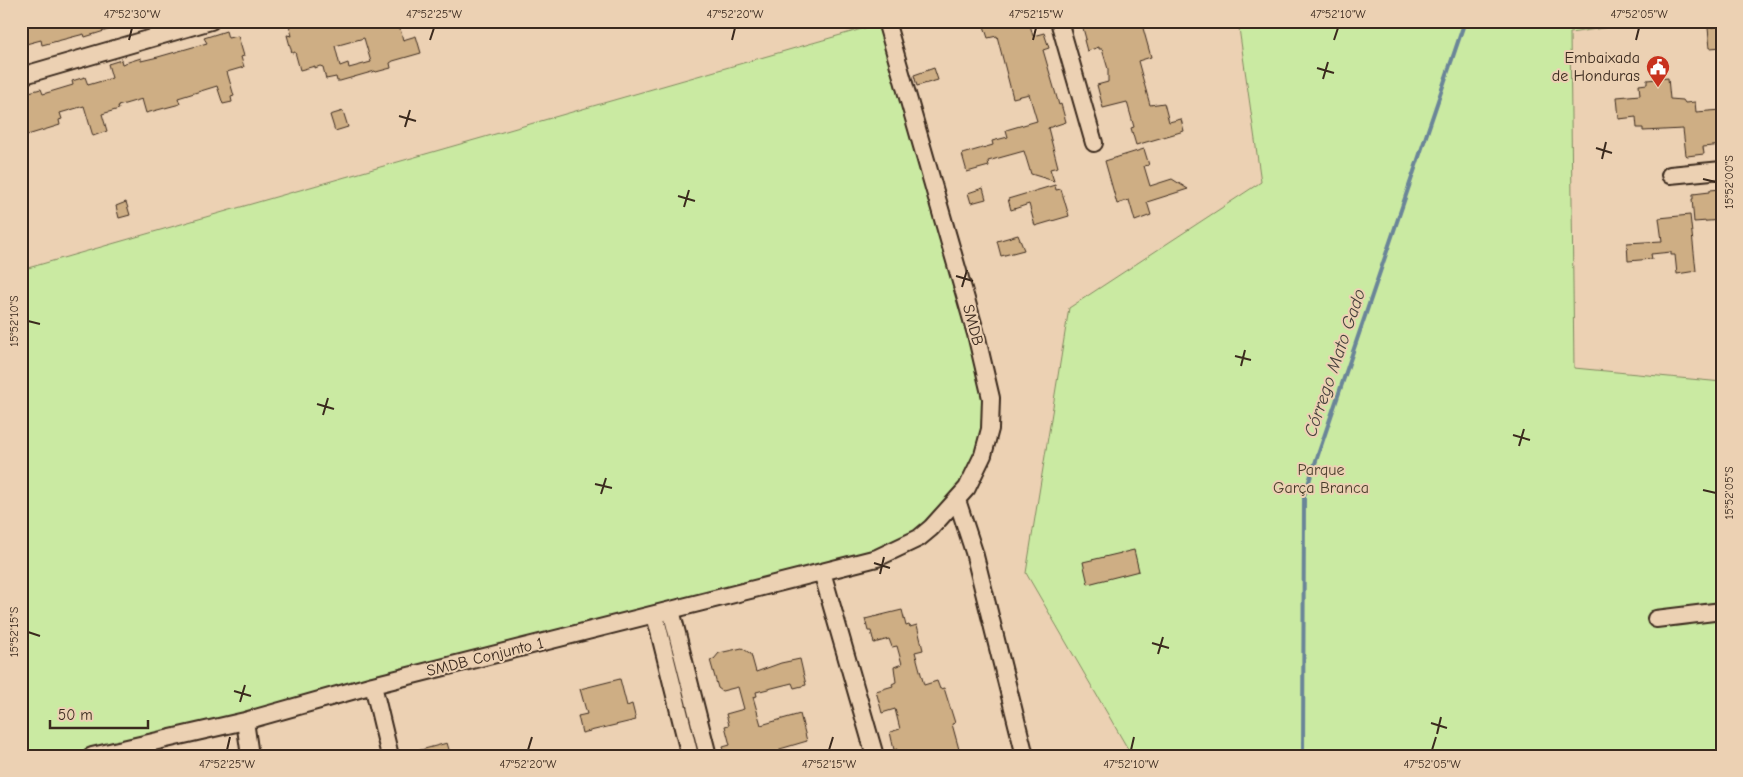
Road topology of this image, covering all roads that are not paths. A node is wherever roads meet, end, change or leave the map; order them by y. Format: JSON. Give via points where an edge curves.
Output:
{"nodes":[{"id":1,"x":211,"y":21,"type":"edge"},
{"id":2,"x":886,"y":21,"type":"edge"},
{"id":3,"x":1059,"y":21,"type":"edge"},
{"id":4,"x":21,"y":76,"type":"edge"},
{"id":5,"x":1094,"y":143,"type":"dead end"},
{"id":6,"x":1722,"y":170,"type":"edge"},
{"id":7,"x":1670,"y":175,"type":"dead end"},
{"id":8,"x":957,"y":500,"type":"junction"},
{"id":9,"x":877,"y":558,"type":"joint"},
{"id":10,"x":822,"y":572,"type":"junction"},
{"id":11,"x":1722,"y":611,"type":"edge"},
{"id":12,"x":663,"y":612,"type":"junction"},
{"id":13,"x":1656,"y":619,"type":"dead end"},
{"id":14,"x":373,"y":685,"type":"junction"},
{"id":15,"x":245,"y":720,"type":"junction"},
{"id":16,"x":100,"y":755,"type":"edge"},
{"id":17,"x":250,"y":756,"type":"edge"},
{"id":18,"x":390,"y":756,"type":"edge"},
{"id":19,"x":690,"y":756,"type":"edge"},
{"id":20,"x":708,"y":756,"type":"edge"},
{"id":21,"x":875,"y":756,"type":"edge"},
{"id":22,"x":1025,"y":756,"type":"edge"}],
"edges":[{"from":1,"to":4,"type":"street"},
{"from":2,"to":8,"type":"street","name":"SMDB","via":[[976,334],[991,398],[990,429],[983,455],[967,488]]},
{"from":3,"to":5,"type":"street"},
{"from":6,"to":7,"type":"street"},
{"from":8,"to":9,"type":"street","name":"SMDB","via":[[919,538]]},
{"from":8,"to":22,"type":"street","via":[[974,552]]},
{"from":9,"to":10,"type":"street","name":"SMDB Conjunto 1"},
{"from":10,"to":12,"type":"street","name":"SMDB Conjunto 1"},
{"from":10,"to":21,"type":"street"},
{"from":11,"to":13,"type":"street"},
{"from":12,"to":14,"type":"street","name":"SMDB Conjunto 1"},
{"from":12,"to":19,"type":"street"},
{"from":12,"to":20,"type":"street"},
{"from":14,"to":15,"type":"street","name":"SMDB Conjunto 1"},
{"from":14,"to":18,"type":"street"},
{"from":15,"to":16,"type":"street","name":"SMDB Conjunto 1"},
{"from":15,"to":17,"type":"street"}]}
